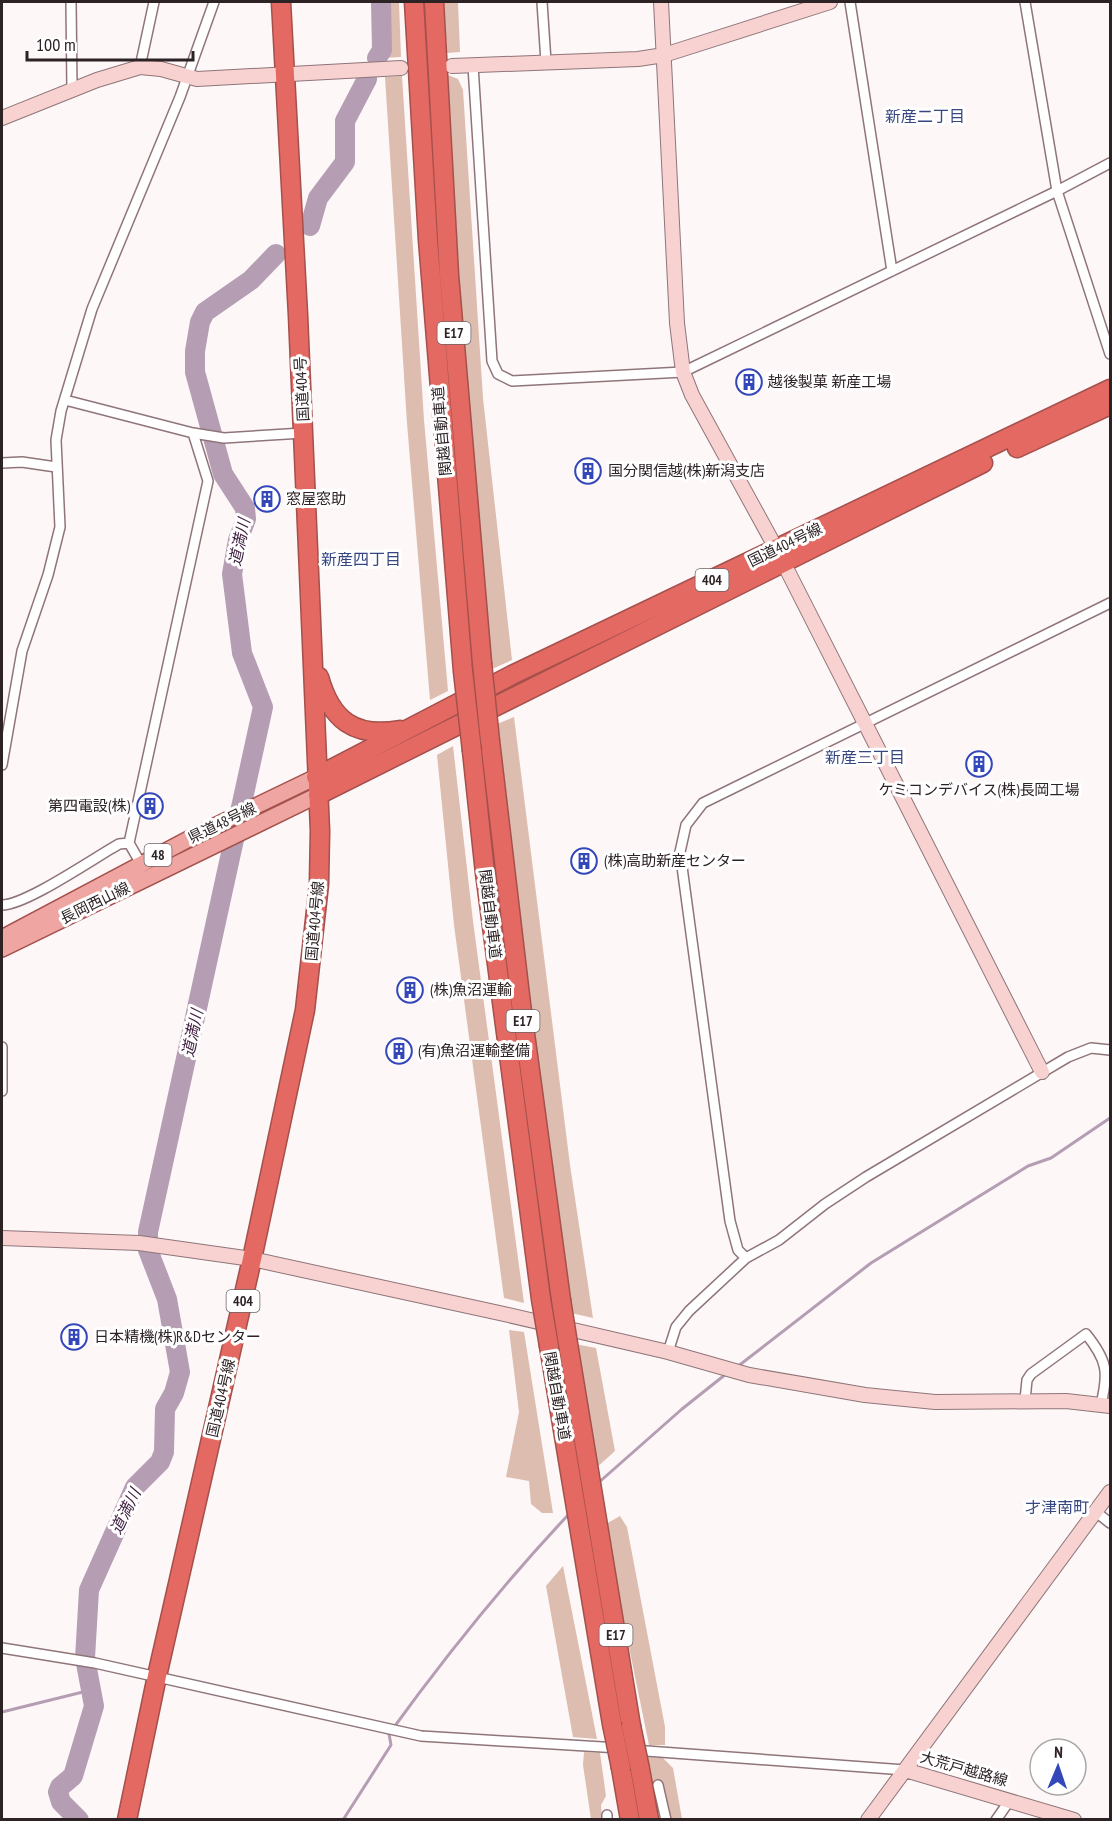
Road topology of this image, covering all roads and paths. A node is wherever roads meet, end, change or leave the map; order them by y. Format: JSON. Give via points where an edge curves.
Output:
{"nodes":[{"id":1,"x":71,"y":2,"type":"edge"},
{"id":2,"x":154,"y":2,"type":"edge"},
{"id":3,"x":214,"y":2,"type":"edge"},
{"id":4,"x":282,"y":2,"type":"edge"},
{"id":5,"x":414,"y":2,"type":"edge"},
{"id":6,"x":434,"y":2,"type":"edge"},
{"id":7,"x":542,"y":2,"type":"edge"},
{"id":8,"x":661,"y":2,"type":"edge"},
{"id":9,"x":830,"y":2,"type":"edge"},
{"id":10,"x":850,"y":2,"type":"edge"},
{"id":11,"x":1025,"y":2,"type":"edge"},
{"id":12,"x":664,"y":55,"type":"junction"},
{"id":13,"x":546,"y":62,"type":"junction"},
{"id":14,"x":452,"y":66,"type":"dead end"},
{"id":15,"x":473,"y":66,"type":"junction"},
{"id":16,"x":140,"y":67,"type":"junction"},
{"id":17,"x":401,"y":68,"type":"dead end"},
{"id":18,"x":285,"y":73,"type":"junction"},
{"id":19,"x":187,"y":77,"type":"junction"},
{"id":20,"x":72,"y":90,"type":"junction"},
{"id":21,"x":2,"y":118,"type":"edge"},
{"id":22,"x":1110,"y":163,"type":"edge"},
{"id":23,"x":1057,"y":191,"type":"junction"},
{"id":24,"x":892,"y":271,"type":"junction"},
{"id":25,"x":1110,"y":354,"type":"edge"},
{"id":26,"x":683,"y":372,"type":"junction"},
{"id":27,"x":1110,"y":389,"type":"edge"},
{"id":28,"x":65,"y":400,"type":"junction"},
{"id":29,"x":1110,"y":405,"type":"edge"},
{"id":30,"x":303,"y":433,"type":"junction"},
{"id":31,"x":193,"y":434,"type":"junction"},
{"id":32,"x":2,"y":463,"type":"edge"},
{"id":33,"x":56,"y":467,"type":"junction"},
{"id":34,"x":780,"y":557,"type":"junction"},
{"id":35,"x":1110,"y":603,"type":"edge"},
{"id":36,"x":312,"y":652,"type":"junction"},
{"id":37,"x":865,"y":725,"type":"junction"},
{"id":38,"x":413,"y":728,"type":"junction"},
{"id":39,"x":2,"y":765,"type":"edge"},
{"id":40,"x":317,"y":786,"type":"junction"},
{"id":41,"x":129,"y":843,"type":"junction"},
{"id":42,"x":141,"y":864,"type":"junction"},
{"id":43,"x":2,"y":905,"type":"edge"},
{"id":44,"x":2,"y":938,"type":"edge"},
{"id":45,"x":2,"y":949,"type":"edge"},
{"id":46,"x":2,"y":1047,"type":"edge"},
{"id":47,"x":1110,"y":1050,"type":"edge"},
{"id":48,"x":1042,"y":1072,"type":"junction"},
{"id":49,"x":2,"y":1091,"type":"edge"},
{"id":50,"x":2,"y":1238,"type":"edge"},
{"id":51,"x":747,"y":1258,"type":"junction"},
{"id":52,"x":252,"y":1259,"type":"junction"},
{"id":53,"x":668,"y":1353,"type":"junction"},
{"id":54,"x":1025,"y":1400,"type":"junction"},
{"id":55,"x":1106,"y":1405,"type":"edge"},
{"id":56,"x":1110,"y":1492,"type":"edge"},
{"id":57,"x":1096,"y":1512,"type":"junction"},
{"id":58,"x":1110,"y":1523,"type":"edge"},
{"id":59,"x":2,"y":1648,"type":"edge"},
{"id":60,"x":157,"y":1676,"type":"junction"},
{"id":61,"x":905,"y":1770,"type":"junction"},
{"id":62,"x":658,"y":1785,"type":"dead end"},
{"id":63,"x":1010,"y":1800,"type":"junction"},
{"id":64,"x":127,"y":1820,"type":"edge"},
{"id":65,"x":630,"y":1820,"type":"edge"},
{"id":66,"x":649,"y":1820,"type":"edge"},
{"id":67,"x":666,"y":1820,"type":"edge"},
{"id":68,"x":868,"y":1820,"type":"edge"},
{"id":69,"x":996,"y":1820,"type":"edge"},
{"id":70,"x":1074,"y":1820,"type":"edge"}],
"edges":[{"from":1,"to":20,"type":"street"},
{"from":2,"to":16,"type":"street"},
{"from":3,"to":19,"type":"street"},
{"from":4,"to":18,"type":"highway","name":"国道404号","number":"404"},
{"from":5,"to":65,"type":"highway","name":"関越自動車道","number":"E17","bridge":true,"via":[[429,251],[484,873],[541,1299]]},
{"from":6,"to":66,"type":"highway","name":"関越自動車道","number":"E17","bridge":true,"via":[[449,275],[482,663],[515,959],[561,1300]]},
{"from":7,"to":13,"type":"street"},
{"from":8,"to":12,"type":"street"},
{"from":9,"to":12,"type":"street"},
{"from":10,"to":24,"type":"street"},
{"from":11,"to":23,"type":"street"},
{"from":12,"to":13,"type":"street"},
{"from":12,"to":26,"type":"street","via":[[677,323]]},
{"from":13,"to":15,"type":"street"},
{"from":14,"to":15,"type":"street"},
{"from":15,"to":26,"type":"street","via":[[492,362],[498,374],[512,381],[527,382]]},
{"from":16,"to":19,"type":"street"},
{"from":16,"to":20,"type":"street"},
{"from":17,"to":18,"type":"street"},
{"from":18,"to":19,"type":"street"},
{"from":18,"to":30,"type":"highway","name":"国道404号","number":"404"},
{"from":19,"to":28,"type":"street","via":[[92,309]]},
{"from":20,"to":21,"type":"street"},
{"from":22,"to":23,"type":"street"},
{"from":23,"to":24,"type":"street"},
{"from":23,"to":25,"type":"street"},
{"from":24,"to":26,"type":"street"},
{"from":26,"to":34,"type":"street"},
{"from":27,"to":34,"type":"highway","name":"国道404号線","number":"404"},
{"from":28,"to":31,"type":"street"},
{"from":28,"to":33,"type":"street","via":[[56,440]]},
{"from":29,"to":34,"type":"highway","name":"国道404号線","number":"404"},
{"from":30,"to":31,"type":"street","via":[[224,438]]},
{"from":30,"to":36,"type":"highway","name":"国道404号","number":"404"},
{"from":31,"to":41,"type":"street","via":[[208,482]]},
{"from":32,"to":33,"type":"street"},
{"from":33,"to":39,"type":"street","via":[[60,527],[22,651]]},
{"from":34,"to":37,"type":"street"},
{"from":34,"to":38,"type":"highway","name":"国道404号線","number":"404","via":[[512,675]]},
{"from":34,"to":40,"type":"highway","name":"国道404号線","number":"404"},
{"from":35,"to":37,"type":"street"},
{"from":36,"to":38,"type":"highway","via":[[328,702],[348,724],[366,732]]},
{"from":36,"to":40,"type":"highway","name":"国道404号","number":"404"},
{"from":37,"to":48,"type":"street"},
{"from":37,"to":51,"type":"street","via":[[703,804],[693,813],[682,837],[680,852],[731,1229],[738,1250]]},
{"from":38,"to":40,"type":"highway","name":"国道404号線","number":"404"},
{"from":40,"to":42,"type":"main road","name":"県道48号線","number":"48"},
{"from":40,"to":45,"type":"main road","name":"長岡西山線","number":"48"},
{"from":40,"to":52,"type":"highway","name":"国道404号線","number":"404","via":[[319,884],[304,1010]]},
{"from":41,"to":42,"type":"street"},
{"from":41,"to":43,"type":"street","via":[[119,844],[15,903]]},
{"from":42,"to":44,"type":"main road","name":"県道48号線","number":"48"},
{"from":46,"to":49,"type":"street"},
{"from":47,"to":48,"type":"street","via":[[1081,1050]]},
{"from":48,"to":51,"type":"street","via":[[866,1177],[779,1240]]},
{"from":50,"to":52,"type":"street","via":[[139,1243]]},
{"from":51,"to":53,"type":"street","via":[[688,1311],[676,1327]]},
{"from":52,"to":53,"type":"street"},
{"from":52,"to":60,"type":"highway","name":"国道404号線","number":"404"},
{"from":53,"to":54,"type":"street","via":[[749,1375],[865,1395],[935,1402]]},
{"from":54,"to":55,"type":"street"},
{"from":54,"to":55,"type":"street","via":[[1030,1374],[1086,1334],[1105,1367]]},
{"from":56,"to":57,"type":"street"},
{"from":57,"to":58,"type":"street"},
{"from":57,"to":61,"type":"street"},
{"from":59,"to":60,"type":"street"},
{"from":60,"to":61,"type":"street","via":[[421,1736]]},
{"from":60,"to":64,"type":"highway","name":"国道404号線","number":"404"},
{"from":61,"to":63,"type":"street","name":"大荒戸越路線"},
{"from":61,"to":68,"type":"street","name":"大荒戸越路線"},
{"from":62,"to":67,"type":"street"},
{"from":63,"to":69,"type":"street"},
{"from":63,"to":70,"type":"street","name":"大荒戸越路線"}]}
